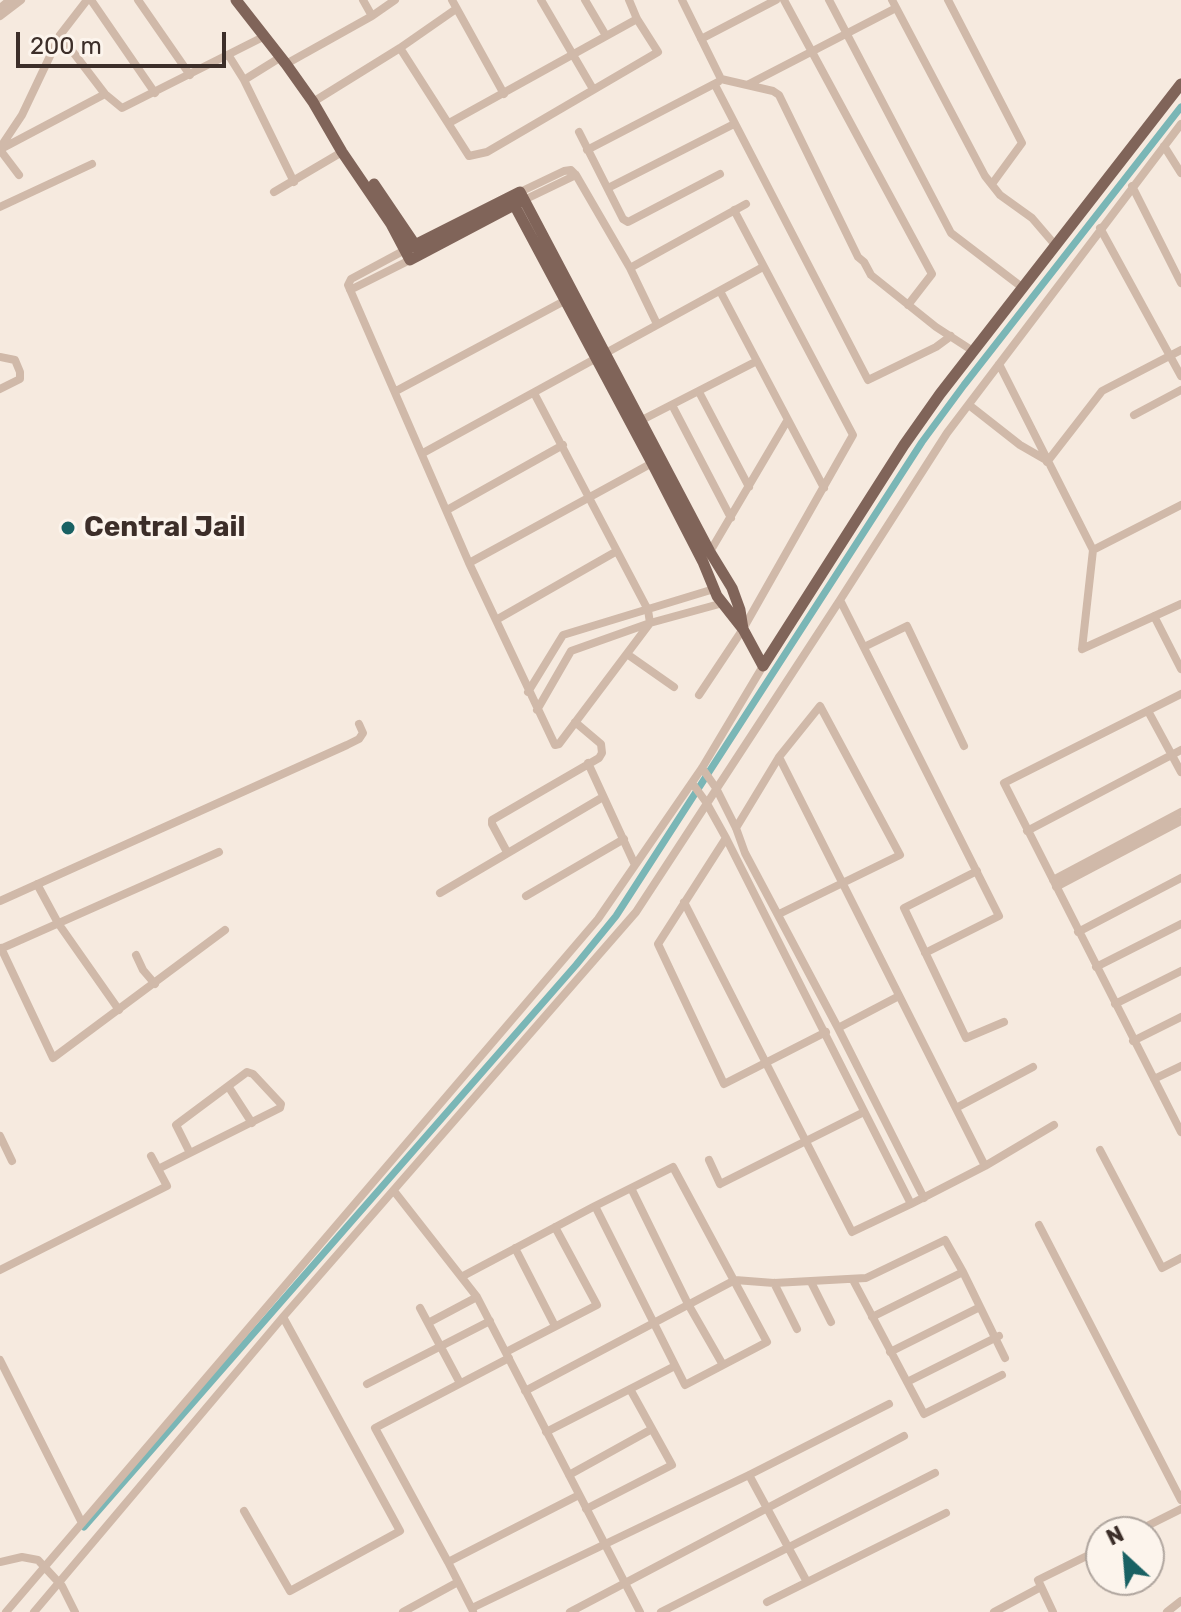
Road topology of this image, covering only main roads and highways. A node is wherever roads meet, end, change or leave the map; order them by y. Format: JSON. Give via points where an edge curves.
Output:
{"nodes":[{"id":1,"x":236,"y":0,"type":"edge"},
{"id":2,"x":245,"y":0,"type":"edge"},
{"id":3,"x":287,"y":61,"type":"junction"},
{"id":4,"x":1181,"y":84,"type":"edge"},
{"id":5,"x":316,"y":100,"type":"junction"},
{"id":6,"x":413,"y":252,"type":"junction"},
{"id":7,"x":706,"y":557,"type":"junction"},
{"id":8,"x":743,"y":629,"type":"junction"}],
"edges":[{"from":1,"to":3,"type":"main road"},
{"from":2,"to":3,"type":"main road"},
{"from":3,"to":5,"type":"main road"},
{"from":4,"to":8,"type":"main road","via":[[904,445],[763,666]]},
{"from":5,"to":6,"type":"main road"},
{"from":5,"to":6,"type":"main road","via":[[342,152]]},
{"from":6,"to":7,"type":"main road","via":[[517,199]]},
{"from":7,"to":8,"type":"main road","via":[[714,589]]},
{"from":7,"to":8,"type":"main road","via":[[732,588]]}]}
